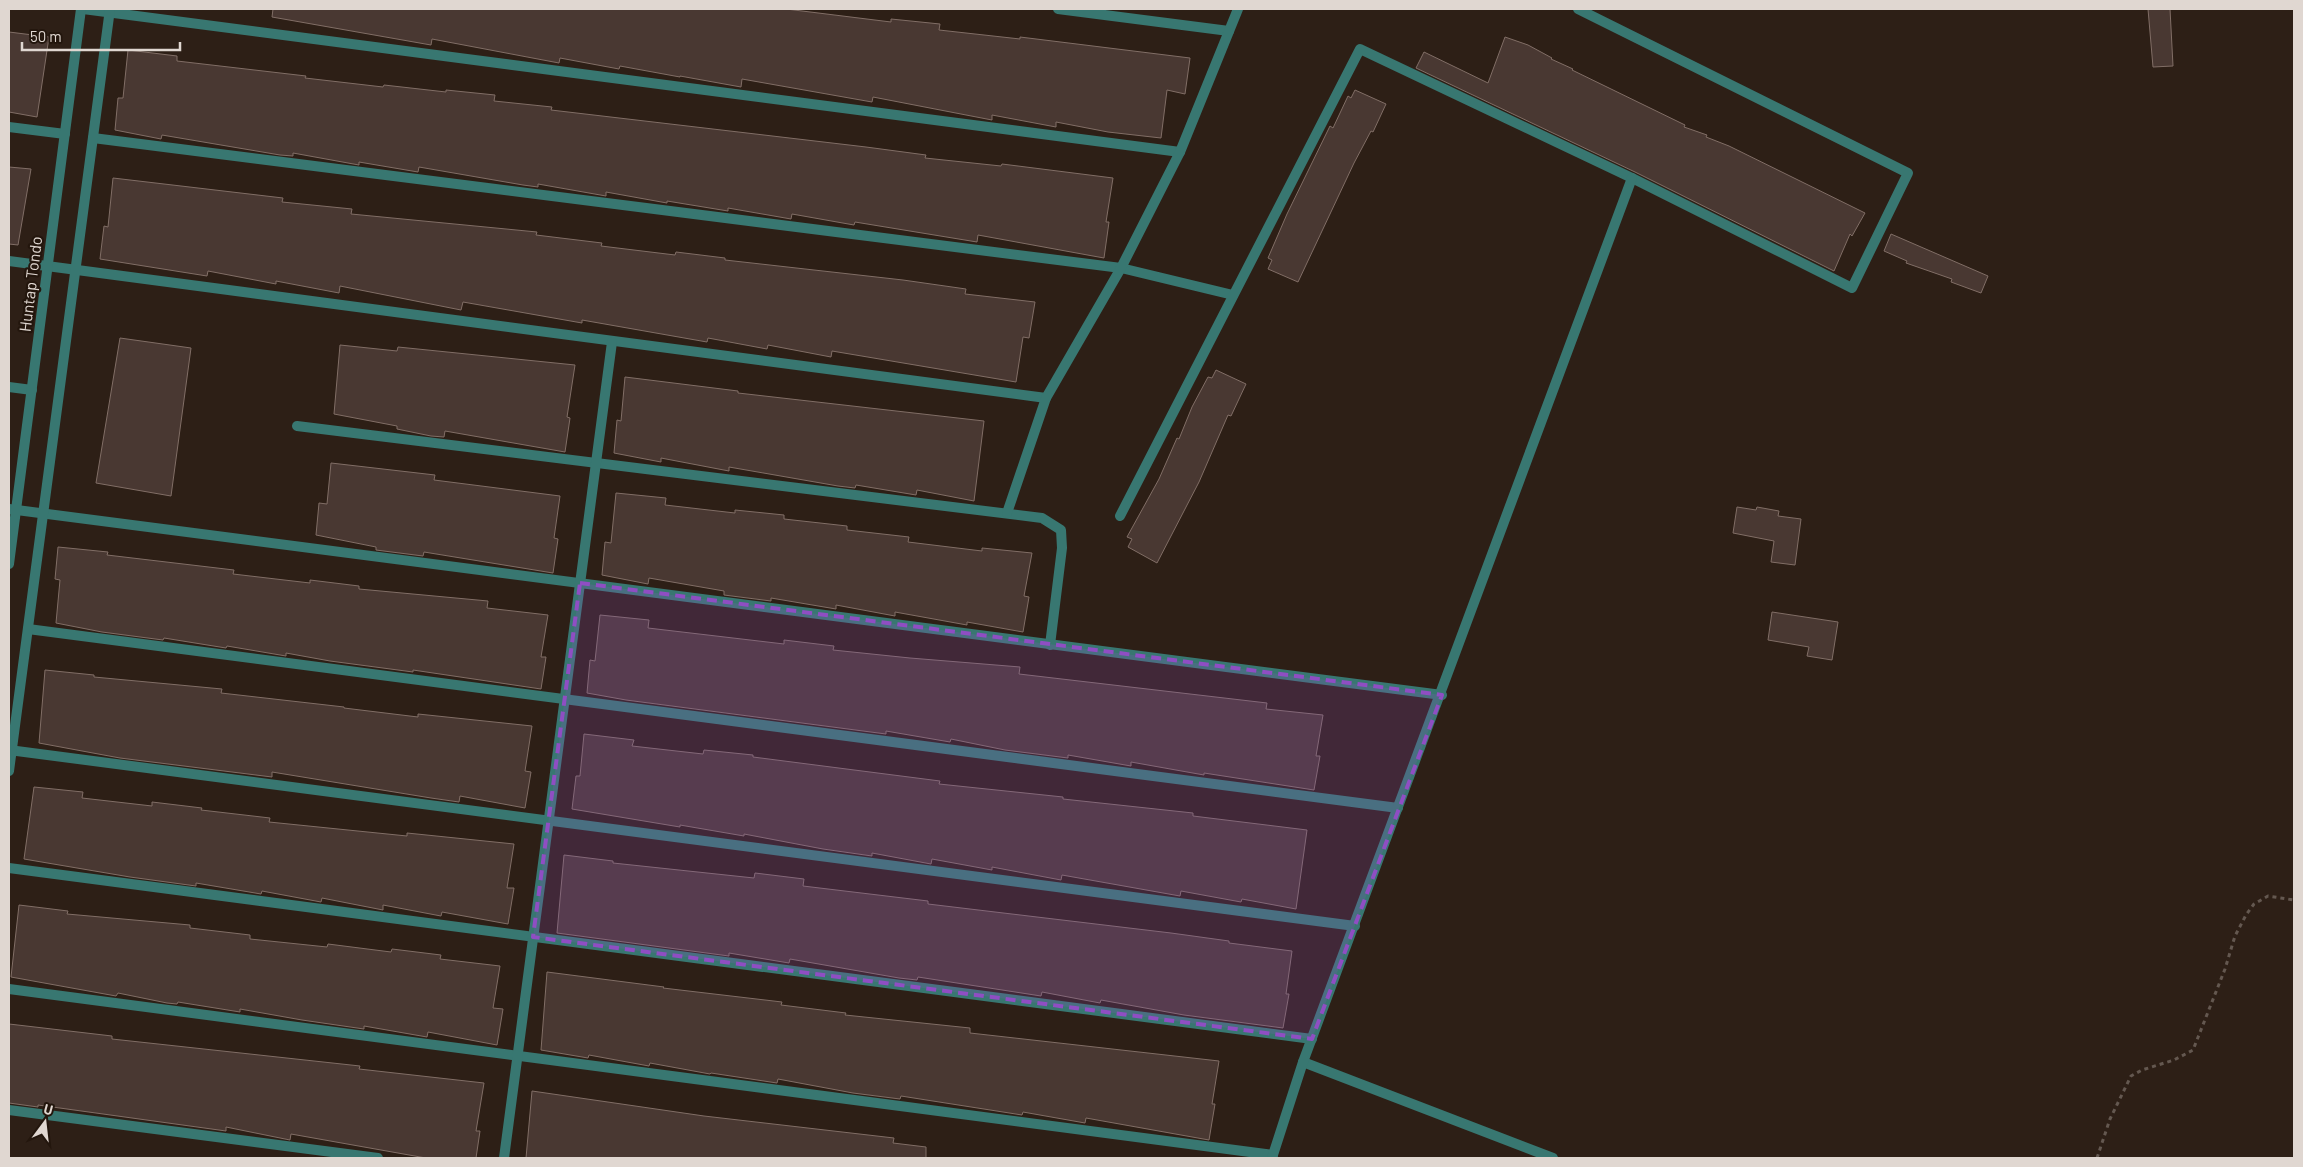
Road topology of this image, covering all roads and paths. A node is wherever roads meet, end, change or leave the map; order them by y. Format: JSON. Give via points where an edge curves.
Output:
{"nodes":[{"id":1,"x":82,"y":9,"type":"edge"},
{"id":2,"x":1058,"y":9,"type":"edge"},
{"id":3,"x":1238,"y":9,"type":"edge"},
{"id":4,"x":1578,"y":9,"type":"edge"},
{"id":5,"x":110,"y":10,"type":"edge"},
{"id":6,"x":1229,"y":31,"type":"junction"},
{"id":7,"x":9,"y":127,"type":"edge"},
{"id":8,"x":65,"y":134,"type":"junction"},
{"id":9,"x":93,"y":138,"type":"junction"},
{"id":10,"x":1180,"y":152,"type":"junction"},
{"id":11,"x":1632,"y":178,"type":"junction"},
{"id":12,"x":9,"y":262,"type":"edge"},
{"id":13,"x":48,"y":267,"type":"junction"},
{"id":14,"x":1121,"y":268,"type":"junction"},
{"id":15,"x":76,"y":270,"type":"junction"},
{"id":16,"x":1233,"y":295,"type":"junction"},
{"id":17,"x":612,"y":342,"type":"junction"},
{"id":18,"x":9,"y":387,"type":"edge"},
{"id":19,"x":32,"y":390,"type":"junction"},
{"id":20,"x":1046,"y":398,"type":"junction"},
{"id":21,"x":297,"y":426,"type":"dead end"},
{"id":22,"x":596,"y":463,"type":"junction"},
{"id":23,"x":12,"y":509,"type":"edge"},
{"id":24,"x":43,"y":513,"type":"junction"},
{"id":25,"x":1007,"y":513,"type":"junction"},
{"id":26,"x":1120,"y":516,"type":"dead end"},
{"id":27,"x":9,"y":564,"type":"edge"},
{"id":28,"x":580,"y":584,"type":"junction"},
{"id":29,"x":28,"y":629,"type":"junction"},
{"id":30,"x":1050,"y":645,"type":"junction"},
{"id":31,"x":1442,"y":695,"type":"junction"},
{"id":32,"x":564,"y":700,"type":"junction"},
{"id":33,"x":10,"y":750,"type":"edge"},
{"id":34,"x":9,"y":771,"type":"edge"},
{"id":35,"x":1398,"y":808,"type":"junction"},
{"id":36,"x":549,"y":821,"type":"junction"},
{"id":37,"x":9,"y":868,"type":"edge"},
{"id":38,"x":2294,"y":900,"type":"edge"},
{"id":39,"x":1354,"y":926,"type":"junction"},
{"id":40,"x":533,"y":937,"type":"junction"},
{"id":41,"x":9,"y":988,"type":"edge"},
{"id":42,"x":1312,"y":1039,"type":"junction"},
{"id":43,"x":518,"y":1056,"type":"junction"},
{"id":44,"x":1303,"y":1062,"type":"junction"},
{"id":45,"x":9,"y":1110,"type":"edge"},
{"id":46,"x":1273,"y":1157,"type":"edge"},
{"id":47,"x":378,"y":1158,"type":"edge"},
{"id":48,"x":504,"y":1158,"type":"edge"},
{"id":49,"x":1553,"y":1158,"type":"edge"},
{"id":50,"x":2097,"y":1158,"type":"edge"}],
"edges":[{"from":1,"to":5,"type":"street"},
{"from":1,"to":8,"type":"street","name":"Huntap Tondo"},
{"from":2,"to":6,"type":"street"},
{"from":3,"to":6,"type":"street"},
{"from":4,"to":11,"type":"street","via":[[1908,173],[1852,288]]},
{"from":5,"to":9,"type":"street"},
{"from":5,"to":10,"type":"street"},
{"from":6,"to":10,"type":"street"},
{"from":7,"to":8,"type":"street"},
{"from":8,"to":13,"type":"street","name":"Huntap Tondo"},
{"from":9,"to":14,"type":"street"},
{"from":9,"to":15,"type":"street"},
{"from":10,"to":14,"type":"street"},
{"from":11,"to":16,"type":"street","via":[[1360,48]]},
{"from":11,"to":31,"type":"street"},
{"from":12,"to":13,"type":"street"},
{"from":13,"to":15,"type":"street"},
{"from":13,"to":19,"type":"street","name":"Huntap Tondo"},
{"from":14,"to":16,"type":"street"},
{"from":14,"to":20,"type":"street"},
{"from":15,"to":17,"type":"street"},
{"from":15,"to":24,"type":"street"},
{"from":16,"to":26,"type":"street"},
{"from":17,"to":20,"type":"street"},
{"from":17,"to":22,"type":"street"},
{"from":18,"to":19,"type":"street"},
{"from":19,"to":23,"type":"street","name":"Huntap Tondo"},
{"from":20,"to":25,"type":"street"},
{"from":21,"to":22,"type":"street"},
{"from":22,"to":25,"type":"street"},
{"from":22,"to":28,"type":"street"},
{"from":23,"to":24,"type":"street"},
{"from":23,"to":27,"type":"street","name":"Huntap Tondo"},
{"from":24,"to":28,"type":"street"},
{"from":24,"to":29,"type":"street"},
{"from":25,"to":30,"type":"street","via":[[1042,518],[1061,530],[1062,548]]},
{"from":28,"to":30,"type":"street"},
{"from":28,"to":32,"type":"street"},
{"from":29,"to":32,"type":"street"},
{"from":29,"to":33,"type":"street"},
{"from":30,"to":31,"type":"street"},
{"from":31,"to":35,"type":"street"},
{"from":32,"to":35,"type":"street"},
{"from":32,"to":36,"type":"street"},
{"from":33,"to":34,"type":"street"},
{"from":33,"to":36,"type":"street"},
{"from":35,"to":39,"type":"street"},
{"from":36,"to":39,"type":"street"},
{"from":36,"to":40,"type":"street"},
{"from":37,"to":40,"type":"street"},
{"from":38,"to":50,"type":"path","via":[[2268,896],[2254,904],[2236,936],[2193,1050],[2131,1076],[2110,1119]]},
{"from":39,"to":42,"type":"street"},
{"from":40,"to":42,"type":"street"},
{"from":40,"to":43,"type":"street"},
{"from":41,"to":43,"type":"street"},
{"from":42,"to":44,"type":"street"},
{"from":43,"to":46,"type":"street"},
{"from":43,"to":48,"type":"street"},
{"from":44,"to":46,"type":"street"},
{"from":44,"to":49,"type":"street"},
{"from":45,"to":47,"type":"street"}]}
